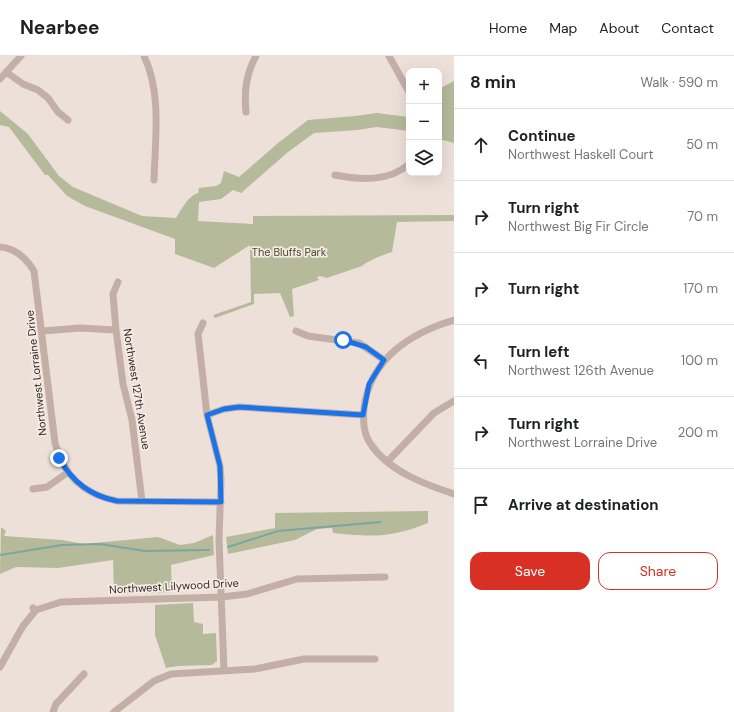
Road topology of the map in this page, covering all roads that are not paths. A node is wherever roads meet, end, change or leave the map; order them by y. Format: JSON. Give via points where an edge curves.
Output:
{"nodes":[{"id":1,"x":21,"y":56,"type":"edge"},
{"id":2,"x":144,"y":56,"type":"edge"},
{"id":3,"x":256,"y":56,"type":"edge"},
{"id":4,"x":389,"y":56,"type":"edge"},
{"id":5,"x":6,"y":72,"type":"junction"},
{"id":6,"x":0,"y":79,"type":"edge"},
{"id":7,"x":406,"y":87,"type":"edge"},
{"id":8,"x":246,"y":112,"type":"dead end"},
{"id":9,"x":68,"y":120,"type":"dead end"},
{"id":10,"x":406,"y":166,"type":"edge"},
{"id":11,"x":335,"y":174,"type":"dead end"},
{"id":12,"x":154,"y":180,"type":"dead end"},
{"id":13,"x":0,"y":247,"type":"edge"},
{"id":14,"x":118,"y":282,"type":"dead end"},
{"id":15,"x":454,"y":320,"type":"edge"},
{"id":16,"x":203,"y":323,"type":"dead end"},
{"id":17,"x":116,"y":330,"type":"junction"},
{"id":18,"x":42,"y":331,"type":"junction"},
{"id":19,"x":296,"y":331,"type":"dead end"},
{"id":20,"x":384,"y":360,"type":"junction"},
{"id":21,"x":454,"y":400,"type":"edge"},
{"id":22,"x":207,"y":415,"type":"junction"},
{"id":23,"x":363,"y":415,"type":"junction"},
{"id":24,"x":387,"y":462,"type":"junction"},
{"id":25,"x":67,"y":473,"type":"junction"},
{"id":26,"x":33,"y":489,"type":"dead end"},
{"id":27,"x":454,"y":494,"type":"edge"},
{"id":28,"x":142,"y":501,"type":"junction"},
{"id":29,"x":221,"y":502,"type":"junction"},
{"id":30,"x":385,"y":577,"type":"dead end"},
{"id":31,"x":222,"y":597,"type":"junction"},
{"id":32,"x":376,"y":659,"type":"dead end"},
{"id":33,"x":0,"y":667,"type":"edge"},
{"id":34,"x":224,"y":671,"type":"junction"},
{"id":35,"x":84,"y":674,"type":"dead end"},
{"id":36,"x":53,"y":712,"type":"edge"},
{"id":37,"x":114,"y":712,"type":"edge"}],
"edges":[{"from":1,"to":5,"type":"street"},
{"from":2,"to":12,"type":"street","via":[[155,103]]},
{"from":3,"to":8,"type":"street","via":[[247,75],[244,90]]},
{"from":4,"to":7,"type":"street"},
{"from":5,"to":6,"type":"street"},
{"from":5,"to":9,"type":"street","via":[[23,84],[38,90]]},
{"from":10,"to":11,"type":"street","via":[[396,173],[378,178],[350,178]]},
{"from":13,"to":18,"type":"street","name":"Northwest Lorraine Drive","via":[[19,253],[34,271]]},
{"from":14,"to":17,"type":"street","name":"Northwest 127th Avenue","via":[[113,294]]},
{"from":15,"to":20,"type":"street","via":[[408,340]]},
{"from":16,"to":22,"type":"street","via":[[198,334]]},
{"from":17,"to":18,"type":"street","via":[[80,328]]},
{"from":17,"to":28,"type":"street","name":"Northwest 127th Avenue","via":[[123,384],[132,420]]},
{"from":18,"to":25,"type":"street","name":"Northwest Lorraine Drive","via":[[55,443]]},
{"from":19,"to":20,"type":"street","via":[[308,336],[358,344]]},
{"from":20,"to":23,"type":"street","via":[[369,384]]},
{"from":21,"to":24,"type":"street","via":[[434,413]]},
{"from":22,"to":23,"type":"street","via":[[239,407]]},
{"from":22,"to":29,"type":"street","via":[[220,466]]},
{"from":23,"to":24,"type":"street","via":[[364,429],[369,442]]},
{"from":24,"to":27,"type":"street","via":[[417,480]]},
{"from":25,"to":26,"type":"street","via":[[46,487]]},
{"from":25,"to":28,"type":"street","name":"Northwest Lorraine Drive","via":[[89,492],[104,499]]},
{"from":28,"to":29,"type":"street","name":"Northwest Lorraine Drive"},
{"from":29,"to":31,"type":"street","via":[[219,540]]},
{"from":30,"to":31,"type":"street","name":"Northwest Lilywood Drive","via":[[297,579],[247,594]]},
{"from":31,"to":33,"type":"street","name":"Northwest Lilywood Drive","via":[[61,602],[34,609]]},
{"from":31,"to":34,"type":"street"},
{"from":32,"to":34,"type":"street","via":[[304,659],[255,669]]},
{"from":34,"to":37,"type":"street","via":[[171,674],[154,681]]},
{"from":35,"to":36,"type":"street","via":[[56,704]]}]}
